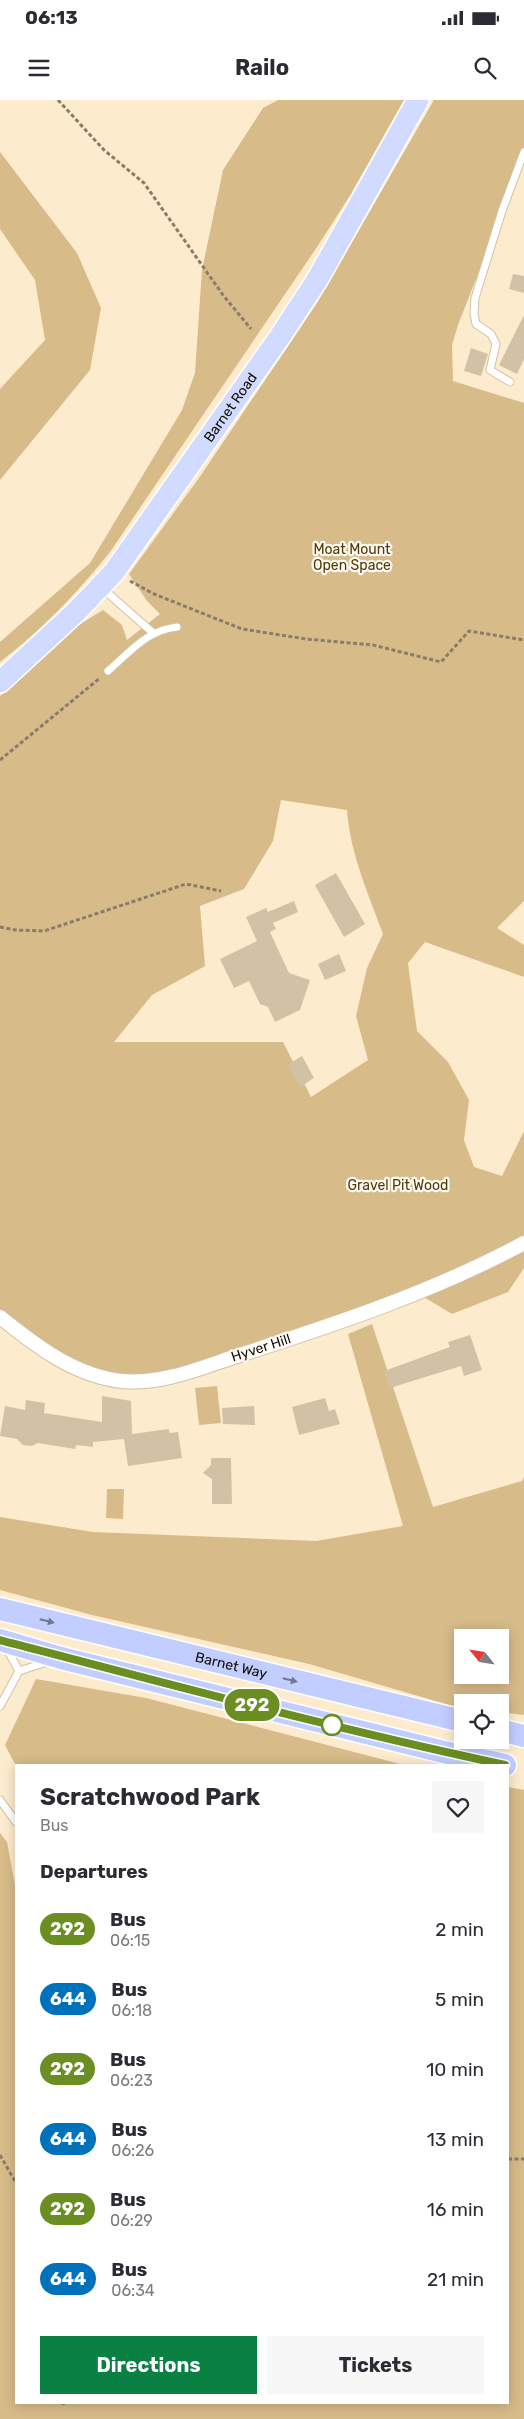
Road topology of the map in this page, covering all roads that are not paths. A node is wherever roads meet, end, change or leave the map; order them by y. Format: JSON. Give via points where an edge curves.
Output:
{"nodes":[{"id":1,"x":418,"y":100,"type":"edge"},
{"id":2,"x":524,"y":152,"type":"edge"},
{"id":3,"x":510,"y":382,"type":"dead end"},
{"id":4,"x":107,"y":579,"type":"junction"},
{"id":5,"x":177,"y":626,"type":"dead end"},
{"id":6,"x":152,"y":632,"type":"junction"},
{"id":7,"x":108,"y":671,"type":"road end"},
{"id":8,"x":0,"y":682,"type":"edge"},
{"id":9,"x":524,"y":1243,"type":"edge"},
{"id":10,"x":0,"y":1317,"type":"edge"},
{"id":11,"x":0,"y":1609,"type":"edge"},
{"id":12,"x":1,"y":1640,"type":"edge"},
{"id":13,"x":61,"y":1658,"type":"junction"},
{"id":14,"x":19,"y":1671,"type":"junction"},
{"id":15,"x":0,"y":1706,"type":"edge"},
{"id":16,"x":454,"y":1719,"type":"edge"},
{"id":17,"x":509,"y":1732,"type":"edge"},
{"id":18,"x":524,"y":1736,"type":"edge"},
{"id":19,"x":501,"y":1764,"type":"edge"},
{"id":20,"x":509,"y":1766,"type":"edge"},
{"id":21,"x":524,"y":1769,"type":"edge"},
{"id":22,"x":0,"y":1800,"type":"edge"},
{"id":23,"x":15,"y":1821,"type":"edge"}],
"edges":[{"from":1,"to":4,"type":"main road","name":"Barnet Road","via":[[317,280],[274,346]]},
{"from":2,"to":3,"type":"lane","via":[[475,298],[474,314],[476,324],[490,334],[496,344],[490,370]]},
{"from":4,"to":6,"type":"lane"},
{"from":4,"to":8,"type":"main road","name":"Barnet Road","via":[[77,612]]},
{"from":5,"to":6,"type":"lane"},
{"from":6,"to":7,"type":"lane"},
{"from":9,"to":10,"type":"street","name":"Hyver Hill","via":[[409,1296],[313,1331],[153,1381],[122,1381],[88,1372],[47,1354]]},
{"from":11,"to":16,"type":"highway","name":"Barnet Way","one_way":true},
{"from":12,"to":13,"type":"highway"},
{"from":12,"to":14,"type":"lane"},
{"from":13,"to":14,"type":"lane"},
{"from":13,"to":19,"type":"highway"},
{"from":14,"to":15,"type":"lane"},
{"from":17,"to":18,"type":"highway"},
{"from":20,"to":21,"type":"highway"},
{"from":22,"to":23,"type":"lane"}]}
